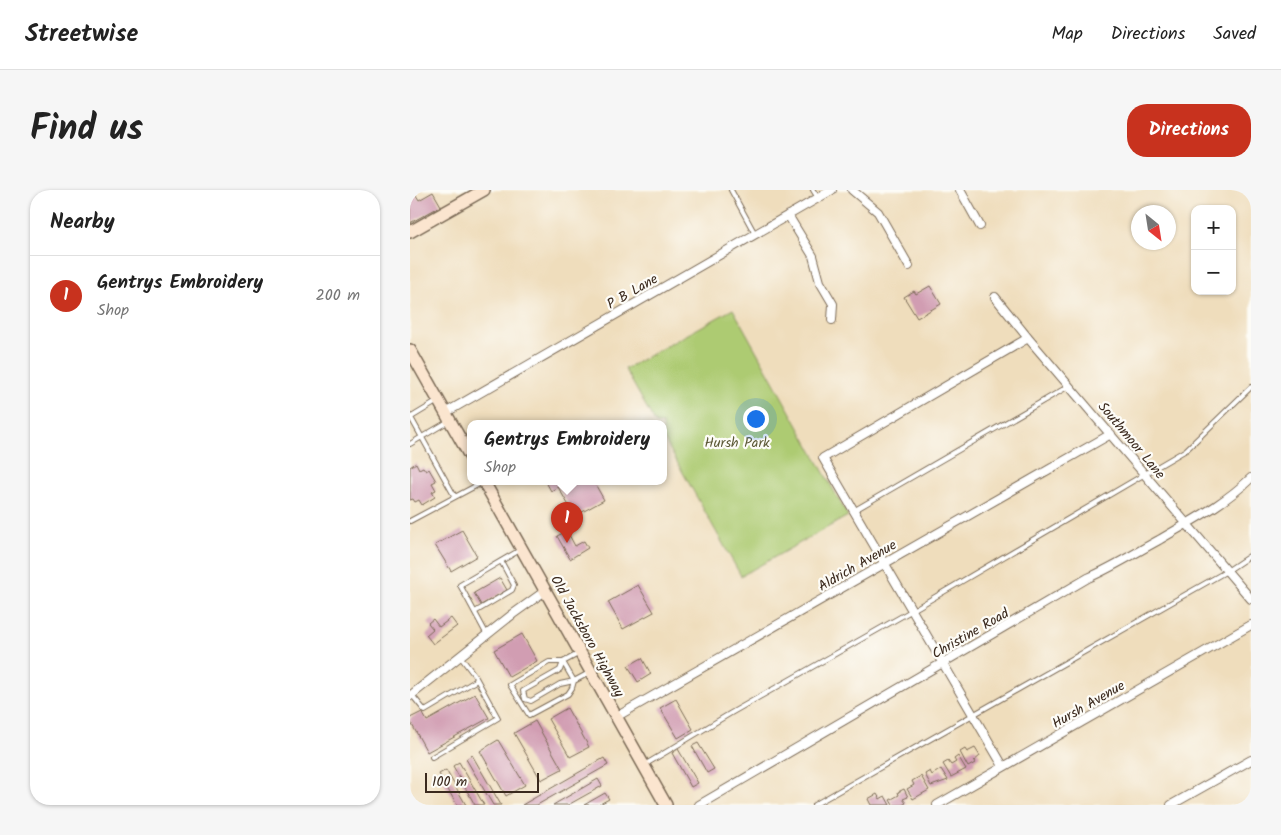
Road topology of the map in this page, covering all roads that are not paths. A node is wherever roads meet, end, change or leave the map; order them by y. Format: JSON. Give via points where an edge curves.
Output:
{"nodes":[{"id":1,"x":484,"y":190,"type":"edge"},
{"id":2,"x":731,"y":190,"type":"edge"},
{"id":3,"x":813,"y":190,"type":"edge"},
{"id":4,"x":831,"y":190,"type":"edge"},
{"id":5,"x":852,"y":190,"type":"edge"},
{"id":6,"x":960,"y":190,"type":"edge"},
{"id":7,"x":818,"y":198,"type":"junction"},
{"id":8,"x":788,"y":215,"type":"junction"},
{"id":9,"x":980,"y":226,"type":"dead end"},
{"id":10,"x":410,"y":232,"type":"edge"},
{"id":11,"x":755,"y":235,"type":"junction"},
{"id":12,"x":909,"y":266,"type":"dead end"},
{"id":13,"x":995,"y":297,"type":"dead end"},
{"id":14,"x":832,"y":320,"type":"dead end"},
{"id":15,"x":1028,"y":338,"type":"junction"},
{"id":16,"x":410,"y":350,"type":"edge"},
{"id":17,"x":1069,"y":386,"type":"junction"},
{"id":18,"x":1251,"y":387,"type":"edge"},
{"id":19,"x":438,"y":401,"type":"junction"},
{"id":20,"x":410,"y":417,"type":"edge"},
{"id":21,"x":448,"y":417,"type":"junction"},
{"id":22,"x":1111,"y":434,"type":"junction"},
{"id":23,"x":422,"y":437,"type":"junction"},
{"id":24,"x":410,"y":444,"type":"edge"},
{"id":25,"x":467,"y":451,"type":"edge"},
{"id":26,"x":1144,"y":474,"type":"junction"},
{"id":27,"x":1251,"y":478,"type":"edge"},
{"id":28,"x":477,"y":485,"type":"edge"},
{"id":29,"x":485,"y":485,"type":"edge"},
{"id":30,"x":455,"y":497,"type":"junction"},
{"id":31,"x":855,"y":510,"type":"junction"},
{"id":32,"x":411,"y":519,"type":"edge"},
{"id":33,"x":1187,"y":524,"type":"junction"},
{"id":34,"x":522,"y":549,"type":"junction"},
{"id":35,"x":1251,"y":555,"type":"edge"},
{"id":36,"x":501,"y":561,"type":"junction"},
{"id":37,"x":884,"y":564,"type":"junction"},
{"id":38,"x":1227,"y":572,"type":"junction"},
{"id":39,"x":545,"y":591,"type":"junction"},
{"id":40,"x":1251,"y":599,"type":"edge"},
{"id":41,"x":911,"y":611,"type":"junction"},
{"id":42,"x":475,"y":612,"type":"junction"},
{"id":43,"x":1251,"y":625,"type":"edge"},
{"id":44,"x":487,"y":635,"type":"junction"},
{"id":45,"x":580,"y":652,"type":"junction"},
{"id":46,"x":460,"y":656,"type":"junction"},
{"id":47,"x":563,"y":662,"type":"junction"},
{"id":48,"x":942,"y":664,"type":"junction"},
{"id":49,"x":591,"y":672,"type":"junction"},
{"id":50,"x":477,"y":680,"type":"junction"},
{"id":51,"x":574,"y":681,"type":"junction"},
{"id":52,"x":411,"y":696,"type":"edge"},
{"id":53,"x":974,"y":715,"type":"junction"},
{"id":54,"x":616,"y":717,"type":"junction"},
{"id":55,"x":432,"y":757,"type":"dead end"},
{"id":56,"x":1251,"y":760,"type":"edge"},
{"id":57,"x":644,"y":766,"type":"junction"},
{"id":58,"x":1003,"y":766,"type":"junction"},
{"id":59,"x":666,"y":805,"type":"edge"},
{"id":60,"x":699,"y":805,"type":"edge"},
{"id":61,"x":814,"y":805,"type":"edge"},
{"id":62,"x":936,"y":805,"type":"edge"},
{"id":63,"x":1171,"y":805,"type":"edge"}],
"edges":[{"from":1,"to":10,"type":"main road"},
{"from":2,"to":11,"type":"lane"},
{"from":3,"to":7,"type":"lane"},
{"from":4,"to":7,"type":"street","name":"P B Lane"},
{"from":5,"to":12,"type":"street","via":[[878,212]]},
{"from":6,"to":9,"type":"street"},
{"from":7,"to":8,"type":"street","name":"P B Lane"},
{"from":8,"to":11,"type":"street","name":"P B Lane"},
{"from":8,"to":14,"type":"street","via":[[812,256],[820,282],[832,304]]},
{"from":11,"to":21,"type":"street","name":"P B Lane"},
{"from":13,"to":15,"type":"street","name":"Southmoor Lane"},
{"from":15,"to":17,"type":"street","name":"Southmoor Lane"},
{"from":15,"to":31,"type":"street","via":[[823,458]]},
{"from":16,"to":19,"type":"main road"},
{"from":17,"to":22,"type":"street","name":"Southmoor Lane"},
{"from":17,"to":31,"type":"lane"},
{"from":18,"to":26,"type":"lane","via":[[1186,450]]},
{"from":19,"to":20,"type":"lane"},
{"from":19,"to":21,"type":"main road"},
{"from":20,"to":23,"type":"lane"},
{"from":21,"to":23,"type":"lane"},
{"from":21,"to":25,"type":"main road"},
{"from":22,"to":26,"type":"street","name":"Southmoor Lane"},
{"from":22,"to":37,"type":"street","name":"Aldrich Avenue"},
{"from":23,"to":24,"type":"lane"},
{"from":23,"to":30,"type":"lane"},
{"from":26,"to":33,"type":"street","name":"Southmoor Lane"},
{"from":26,"to":41,"type":"lane"},
{"from":27,"to":33,"type":"street","name":"Christine Road"},
{"from":28,"to":30,"type":"lane"},
{"from":29,"to":34,"type":"main road","name":"Old Jacksboro Highway"},
{"from":30,"to":32,"type":"lane"},
{"from":31,"to":37,"type":"street"},
{"from":33,"to":38,"type":"street","name":"Southmoor Lane"},
{"from":33,"to":48,"type":"street","name":"Christine Road"},
{"from":34,"to":36,"type":"lane"},
{"from":34,"to":39,"type":"main road","name":"Old Jacksboro Highway"},
{"from":35,"to":38,"type":"lane"},
{"from":36,"to":42,"type":"lane","via":[[514,585],[512,590]]},
{"from":36,"to":42,"type":"lane","via":[[460,586]]},
{"from":37,"to":41,"type":"street"},
{"from":37,"to":54,"type":"street","name":"Aldrich Avenue"},
{"from":38,"to":40,"type":"street","name":"Southmoor Lane"},
{"from":38,"to":53,"type":"lane"},
{"from":39,"to":44,"type":"street"},
{"from":39,"to":45,"type":"main road","name":"Old Jacksboro Highway"},
{"from":41,"to":48,"type":"street"},
{"from":41,"to":57,"type":"lane"},
{"from":42,"to":44,"type":"lane"},
{"from":43,"to":58,"type":"street","name":"Hursh Avenue"},
{"from":44,"to":46,"type":"street"},
{"from":45,"to":47,"type":"lane"},
{"from":45,"to":49,"type":"main road","name":"Old Jacksboro Highway"},
{"from":46,"to":50,"type":"lane"},
{"from":46,"to":52,"type":"street"},
{"from":47,"to":51,"type":"lane"},
{"from":47,"to":51,"type":"lane","via":[[560,670],[523,691],[525,699],[531,701],[560,684]]},
{"from":47,"to":51,"type":"lane","via":[[549,662],[510,685],[529,715],[568,694]]},
{"from":48,"to":53,"type":"street"},
{"from":48,"to":60,"type":"street","name":"Christine Road"},
{"from":49,"to":51,"type":"lane"},
{"from":49,"to":54,"type":"main road","name":"Old Jacksboro Highway"},
{"from":50,"to":52,"type":"lane","via":[[425,711]]},
{"from":50,"to":55,"type":"lane","via":[[498,718]]},
{"from":53,"to":58,"type":"street"},
{"from":53,"to":61,"type":"lane"},
{"from":54,"to":57,"type":"main road","name":"Old Jacksboro Highway"},
{"from":56,"to":63,"type":"street"},
{"from":57,"to":59,"type":"main road","name":"Old Jacksboro Highway"},
{"from":58,"to":62,"type":"street","name":"Hursh Avenue"}]}
